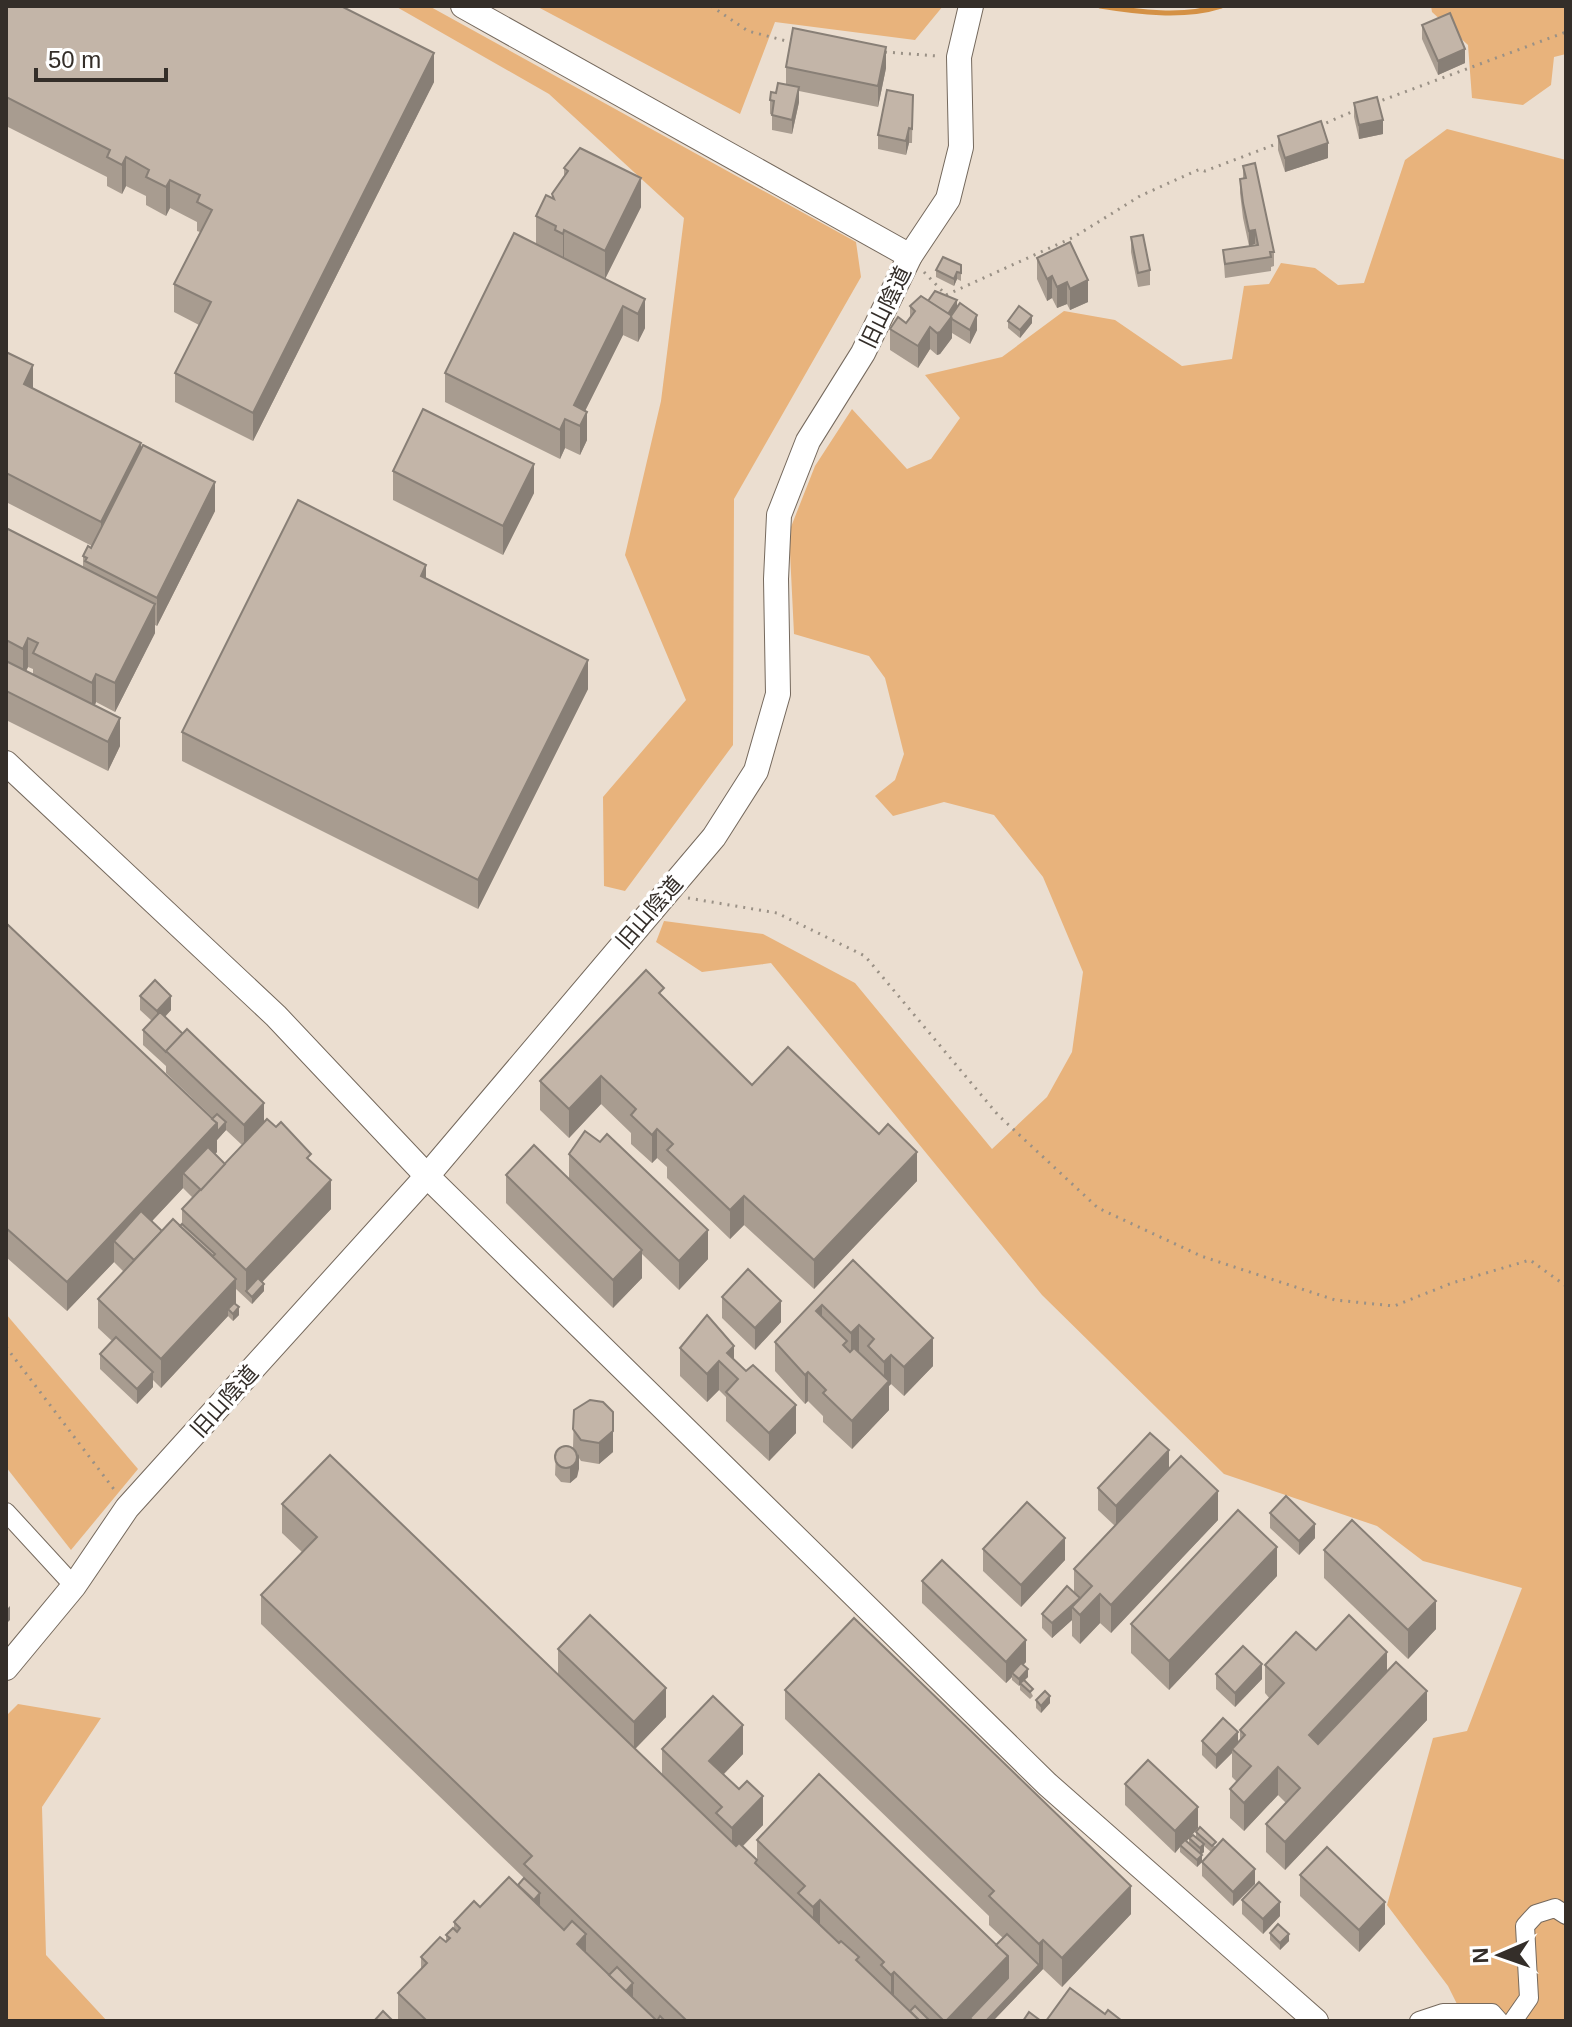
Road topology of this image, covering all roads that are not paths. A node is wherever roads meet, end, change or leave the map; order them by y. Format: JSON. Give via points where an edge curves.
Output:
{"nodes":[{"id":1,"x":463,"y":6,"type":"edge"},
{"id":2,"x":971,"y":6,"type":"edge"},
{"id":3,"x":910,"y":256,"type":"junction"},
{"id":4,"x":6,"y":763,"type":"edge"},
{"id":5,"x":427,"y":1176,"type":"junction"},
{"id":6,"x":6,"y":1512,"type":"edge"},
{"id":7,"x":14,"y":1536,"type":"edge"},
{"id":8,"x":74,"y":1586,"type":"junction"},
{"id":9,"x":6,"y":1668,"type":"edge"},
{"id":10,"x":1566,"y":1915,"type":"edge"},
{"id":11,"x":1316,"y":2021,"type":"edge"},
{"id":12,"x":1419,"y":2021,"type":"edge"},
{"id":13,"x":1499,"y":2021,"type":"edge"},
{"id":14,"x":1513,"y":2021,"type":"edge"}],
"edges":[{"from":1,"to":3,"type":"street"},
{"from":2,"to":3,"type":"street","name":"旧山陰道","via":[[959,57],[958,160],[948,199]]},
{"from":3,"to":5,"type":"street","name":"旧山陰道","via":[[863,353],[808,441],[779,515],[778,694],[756,771],[714,837]]},
{"from":4,"to":5,"type":"street","via":[[276,1016]]},
{"from":5,"to":8,"type":"street","name":"旧山陰道","via":[[127,1508]]},
{"from":5,"to":11,"type":"street","via":[[1047,1784]]},
{"from":6,"to":7,"type":"street"},
{"from":7,"to":8,"type":"street"},
{"from":8,"to":9,"type":"street","name":"旧山陰道"},
{"from":10,"to":14,"type":"street","via":[[1555,1908],[1536,1914],[1525,1926],[1529,1998]]},
{"from":12,"to":13,"type":"street","via":[[1443,2013],[1492,2013]]}]}
